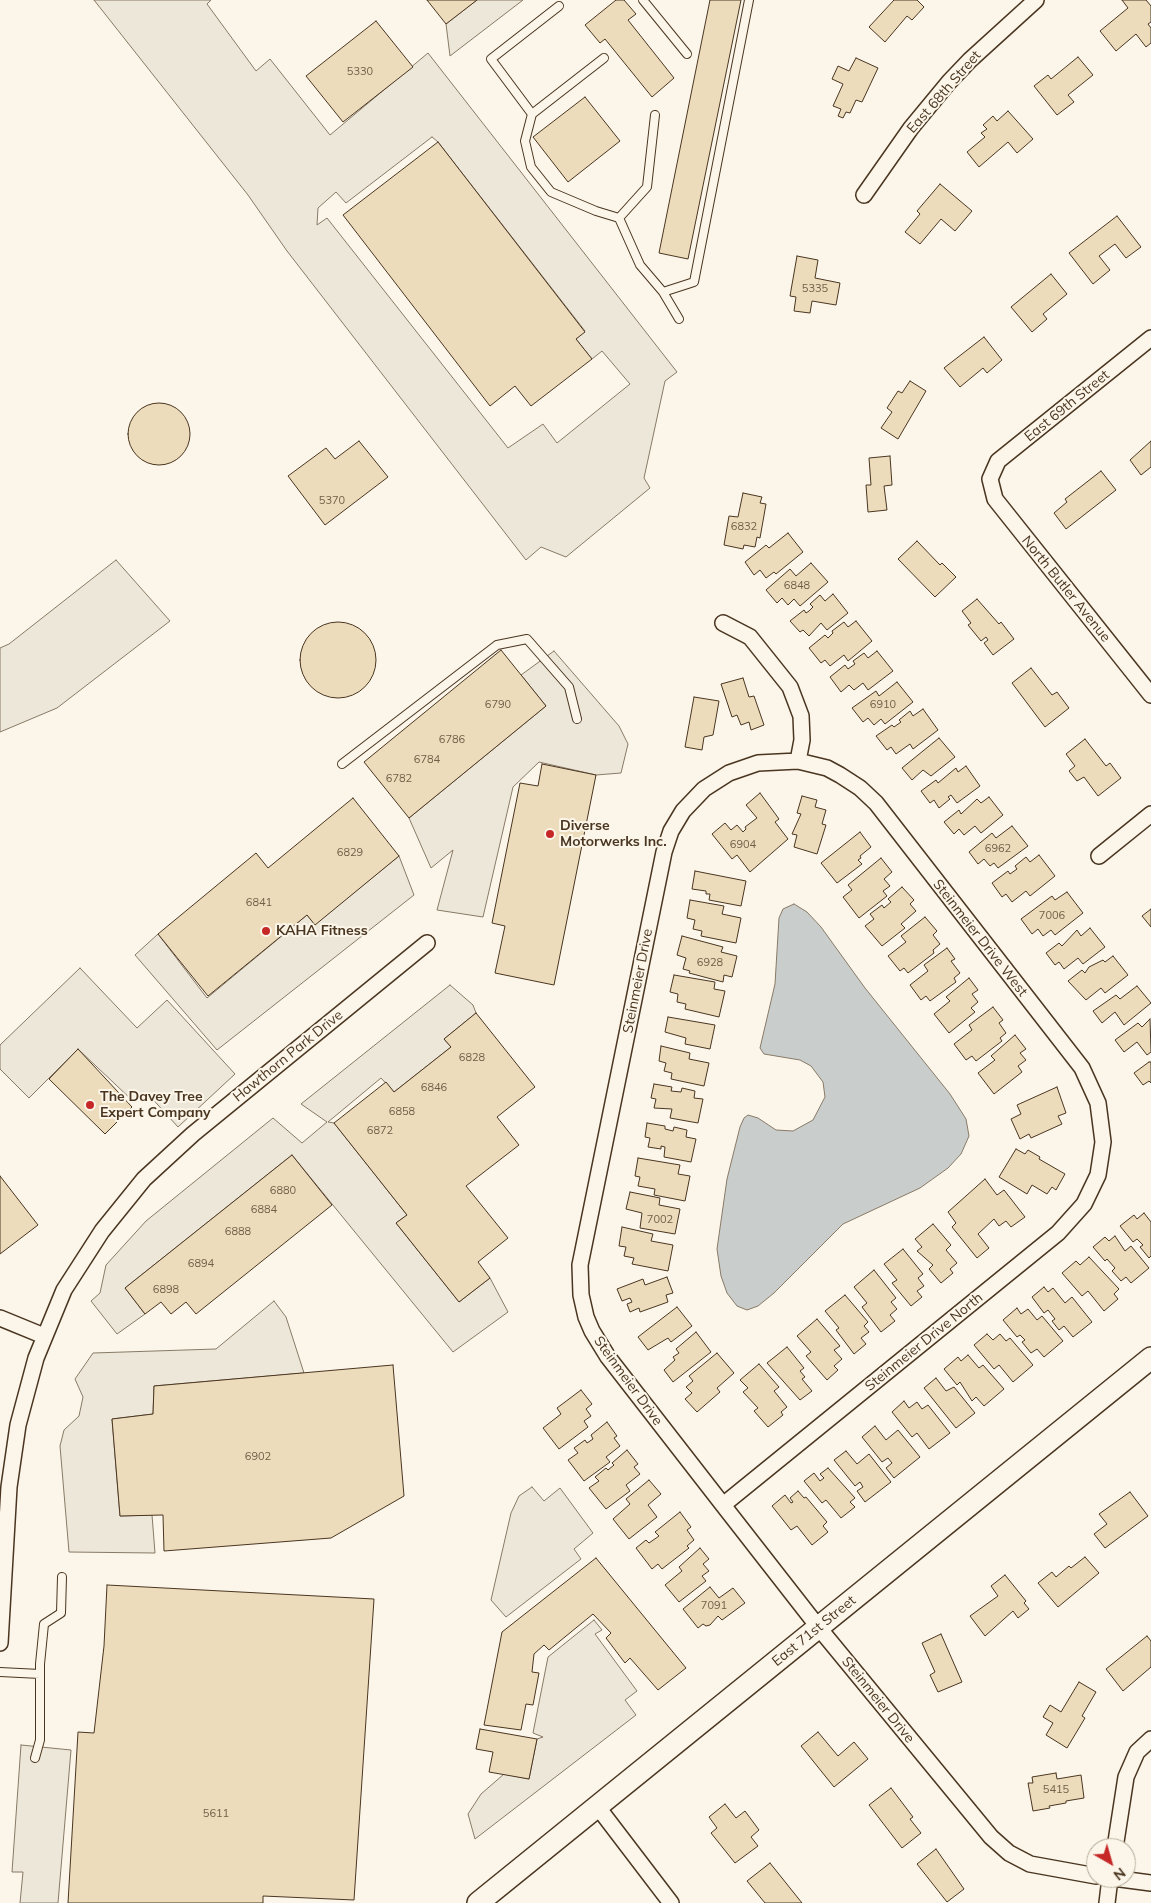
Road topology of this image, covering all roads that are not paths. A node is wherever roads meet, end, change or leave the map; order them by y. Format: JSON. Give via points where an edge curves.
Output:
{"nodes":[{"id":1,"x":749,"y":0,"type":"edge"},
{"id":2,"x":1036,"y":0,"type":"edge"},
{"id":3,"x":646,"y":1,"type":"edge"},
{"id":4,"x":559,"y":6,"type":"dead end"},
{"id":5,"x":687,"y":54,"type":"dead end"},
{"id":6,"x":604,"y":58,"type":"dead end"},
{"id":7,"x":532,"y":114,"type":"junction"},
{"id":8,"x":654,"y":115,"type":"dead end"},
{"id":9,"x":864,"y":195,"type":"dead end"},
{"id":10,"x":619,"y":218,"type":"junction"},
{"id":11,"x":664,"y":292,"type":"junction"},
{"id":12,"x":679,"y":319,"type":"dead end"},
{"id":13,"x":1151,"y":338,"type":"edge"},
{"id":14,"x":990,"y":479,"type":"joint"},
{"id":15,"x":723,"y":623,"type":"dead end"},
{"id":16,"x":1151,"y":694,"type":"edge"},
{"id":17,"x":576,"y":719,"type":"dead end"},
{"id":18,"x":798,"y":761,"type":"junction"},
{"id":19,"x":342,"y":764,"type":"dead end"},
{"id":20,"x":1151,"y":814,"type":"edge"},
{"id":21,"x":1099,"y":856,"type":"dead end"},
{"id":22,"x":427,"y":943,"type":"dead end"},
{"id":23,"x":1101,"y":1159,"type":"joint"},
{"id":24,"x":0,"y":1318,"type":"edge"},
{"id":25,"x":44,"y":1336,"type":"junction"},
{"id":26,"x":1151,"y":1358,"type":"edge"},
{"id":27,"x":723,"y":1505,"type":"junction"},
{"id":28,"x":4,"y":1508,"type":"edge"},
{"id":29,"x":62,"y":1577,"type":"dead end"},
{"id":30,"x":819,"y":1628,"type":"junction"},
{"id":31,"x":0,"y":1643,"type":"edge"},
{"id":32,"x":0,"y":1672,"type":"edge"},
{"id":33,"x":40,"y":1674,"type":"junction"},
{"id":34,"x":1151,"y":1739,"type":"edge"},
{"id":35,"x":35,"y":1758,"type":"dead end"},
{"id":36,"x":597,"y":1806,"type":"junction"},
{"id":37,"x":1117,"y":1838,"type":"edge"},
{"id":38,"x":1086,"y":1874,"type":"edge"},
{"id":39,"x":1136,"y":1881,"type":"edge"},
{"id":40,"x":1151,"y":1883,"type":"edge"},
{"id":41,"x":1110,"y":1888,"type":"edge"},
{"id":42,"x":478,"y":1903,"type":"edge"},
{"id":43,"x":671,"y":1903,"type":"edge"},
{"id":44,"x":1107,"y":1903,"type":"edge"}],
"edges":[{"from":1,"to":11,"type":"lane","via":[[694,282]]},
{"from":2,"to":9,"type":"street","name":"East 68th Street","via":[[949,82],[911,128]]},
{"from":3,"to":5,"type":"lane"},
{"from":4,"to":7,"type":"lane","via":[[491,59]]},
{"from":6,"to":7,"type":"lane"},
{"from":7,"to":10,"type":"lane","via":[[525,141],[531,167],[551,192]]},
{"from":8,"to":10,"type":"lane","via":[[647,187]]},
{"from":10,"to":11,"type":"lane","via":[[640,265]]},
{"from":11,"to":12,"type":"lane"},
{"from":13,"to":14,"type":"street","name":"East 69th Street","via":[[998,462]]},
{"from":14,"to":16,"type":"street","name":"North Butler Avenue","via":[[995,499]]},
{"from":15,"to":18,"type":"street","via":[[750,637],[793,693],[801,716]]},
{"from":17,"to":19,"type":"lane","via":[[569,687],[527,639],[497,645]]},
{"from":18,"to":23,"type":"street","name":"Steinmeier Drive West","via":[[840,775],[876,803],[1077,1062],[1090,1082],[1100,1110],[1103,1134]]},
{"from":18,"to":27,"type":"street","name":"Steinmeier Drive","via":[[758,763],[729,773],[704,789],[683,811],[671,831],[664,852],[580,1265],[583,1303],[599,1345]]},
{"from":20,"to":21,"type":"street"},
{"from":22,"to":25,"type":"street","name":"Hawthorn Park Drive","via":[[192,1134],[144,1179],[92,1245],[64,1290]]},
{"from":23,"to":27,"type":"street","name":"Steinmeier Drive North","via":[[1098,1175],[1084,1204],[1058,1233]]},
{"from":24,"to":25,"type":"street"},
{"from":25,"to":28,"type":"street","name":"Hawthorn Park Drive","via":[[18,1425]]},
{"from":26,"to":30,"type":"main road","name":"East 71st Street"},
{"from":27,"to":30,"type":"street","name":"Steinmeier Drive"},
{"from":28,"to":31,"type":"street","name":"Hawthorn Park Drive"},
{"from":29,"to":33,"type":"lane","via":[[61,1613],[44,1624]]},
{"from":30,"to":36,"type":"main road","name":"East 71st Street"},
{"from":30,"to":38,"type":"street","name":"Steinmeier Drive","via":[[997,1844],[1030,1864]]},
{"from":32,"to":33,"type":"lane"},
{"from":33,"to":35,"type":"lane","via":[[40,1740]]},
{"from":34,"to":37,"type":"street","via":[[1137,1752],[1126,1777]]},
{"from":36,"to":42,"type":"main road","name":"East 71st Street"},
{"from":36,"to":43,"type":"street"},
{"from":39,"to":40,"type":"street"},
{"from":41,"to":44,"type":"street"}]}
